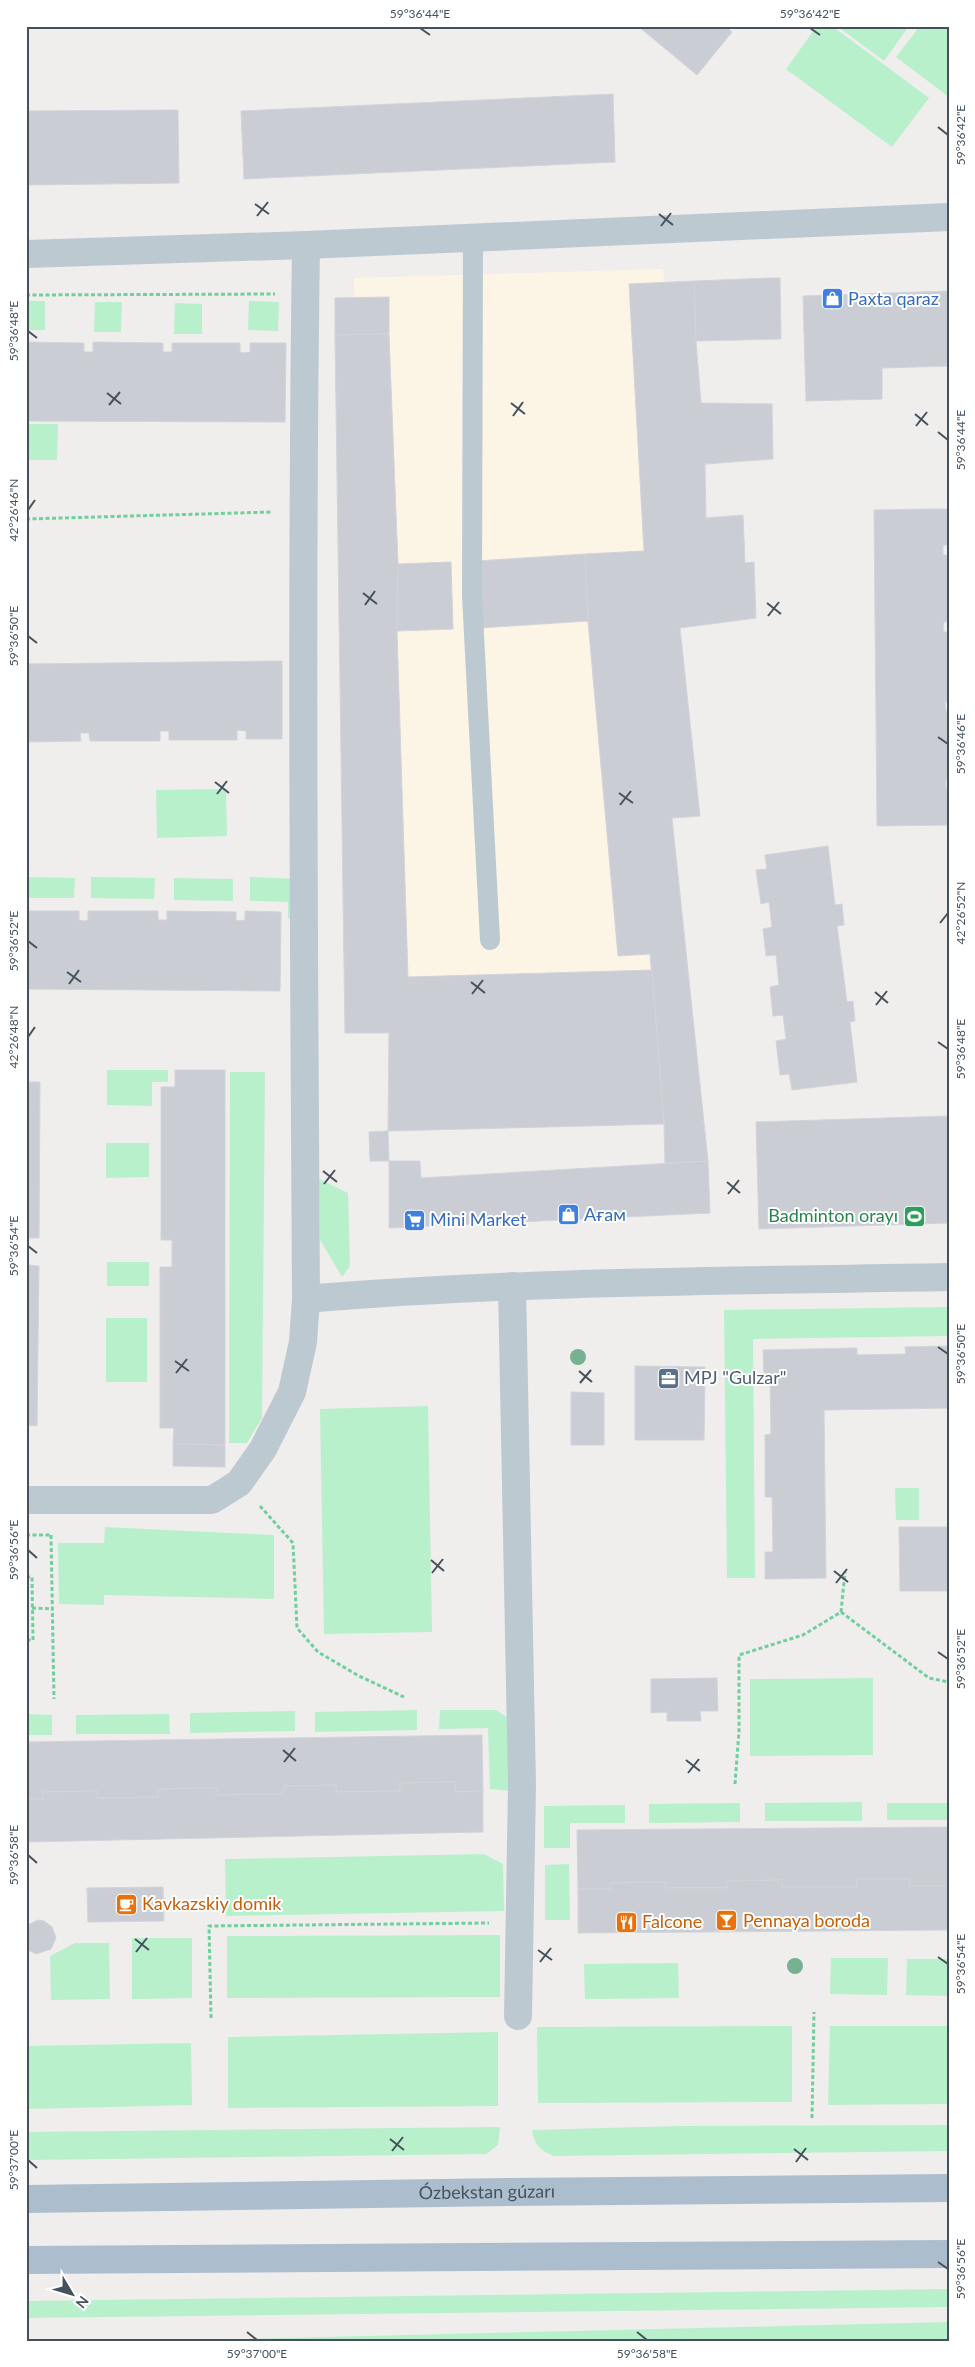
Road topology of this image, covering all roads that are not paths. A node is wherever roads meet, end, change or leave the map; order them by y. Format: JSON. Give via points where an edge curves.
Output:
{"nodes":[{"id":1,"x":949,"y":217,"type":"edge"},
{"id":2,"x":474,"y":238,"type":"junction"},
{"id":3,"x":306,"y":245,"type":"junction"},
{"id":4,"x":26,"y":254,"type":"edge"},
{"id":5,"x":490,"y":940,"type":"dead end"},
{"id":6,"x":949,"y":1278,"type":"edge"},
{"id":7,"x":512,"y":1286,"type":"junction"},
{"id":8,"x":306,"y":1299,"type":"junction"},
{"id":9,"x":26,"y":1500,"type":"edge"},
{"id":10,"x":518,"y":2016,"type":"dead end"},
{"id":11,"x":949,"y":2188,"type":"edge"},
{"id":12,"x":26,"y":2199,"type":"edge"},
{"id":13,"x":949,"y":2254,"type":"edge"},
{"id":14,"x":26,"y":2260,"type":"edge"}],
"edges":[{"from":1,"to":2,"type":"street"},
{"from":2,"to":3,"type":"street"},
{"from":2,"to":5,"type":"lane","via":[[472,596]]},
{"from":3,"to":4,"type":"street"},
{"from":3,"to":8,"type":"street","via":[[303,756]]},
{"from":6,"to":7,"type":"street"},
{"from":7,"to":8,"type":"street"},
{"from":7,"to":10,"type":"street","via":[[522,1785]]},
{"from":8,"to":9,"type":"street","via":[[292,1392],[263,1449],[239,1483],[212,1500]]},
{"from":11,"to":12,"type":"main road","name":"Ózbekstan gúzarı"},
{"from":13,"to":14,"type":"main road"}]}
